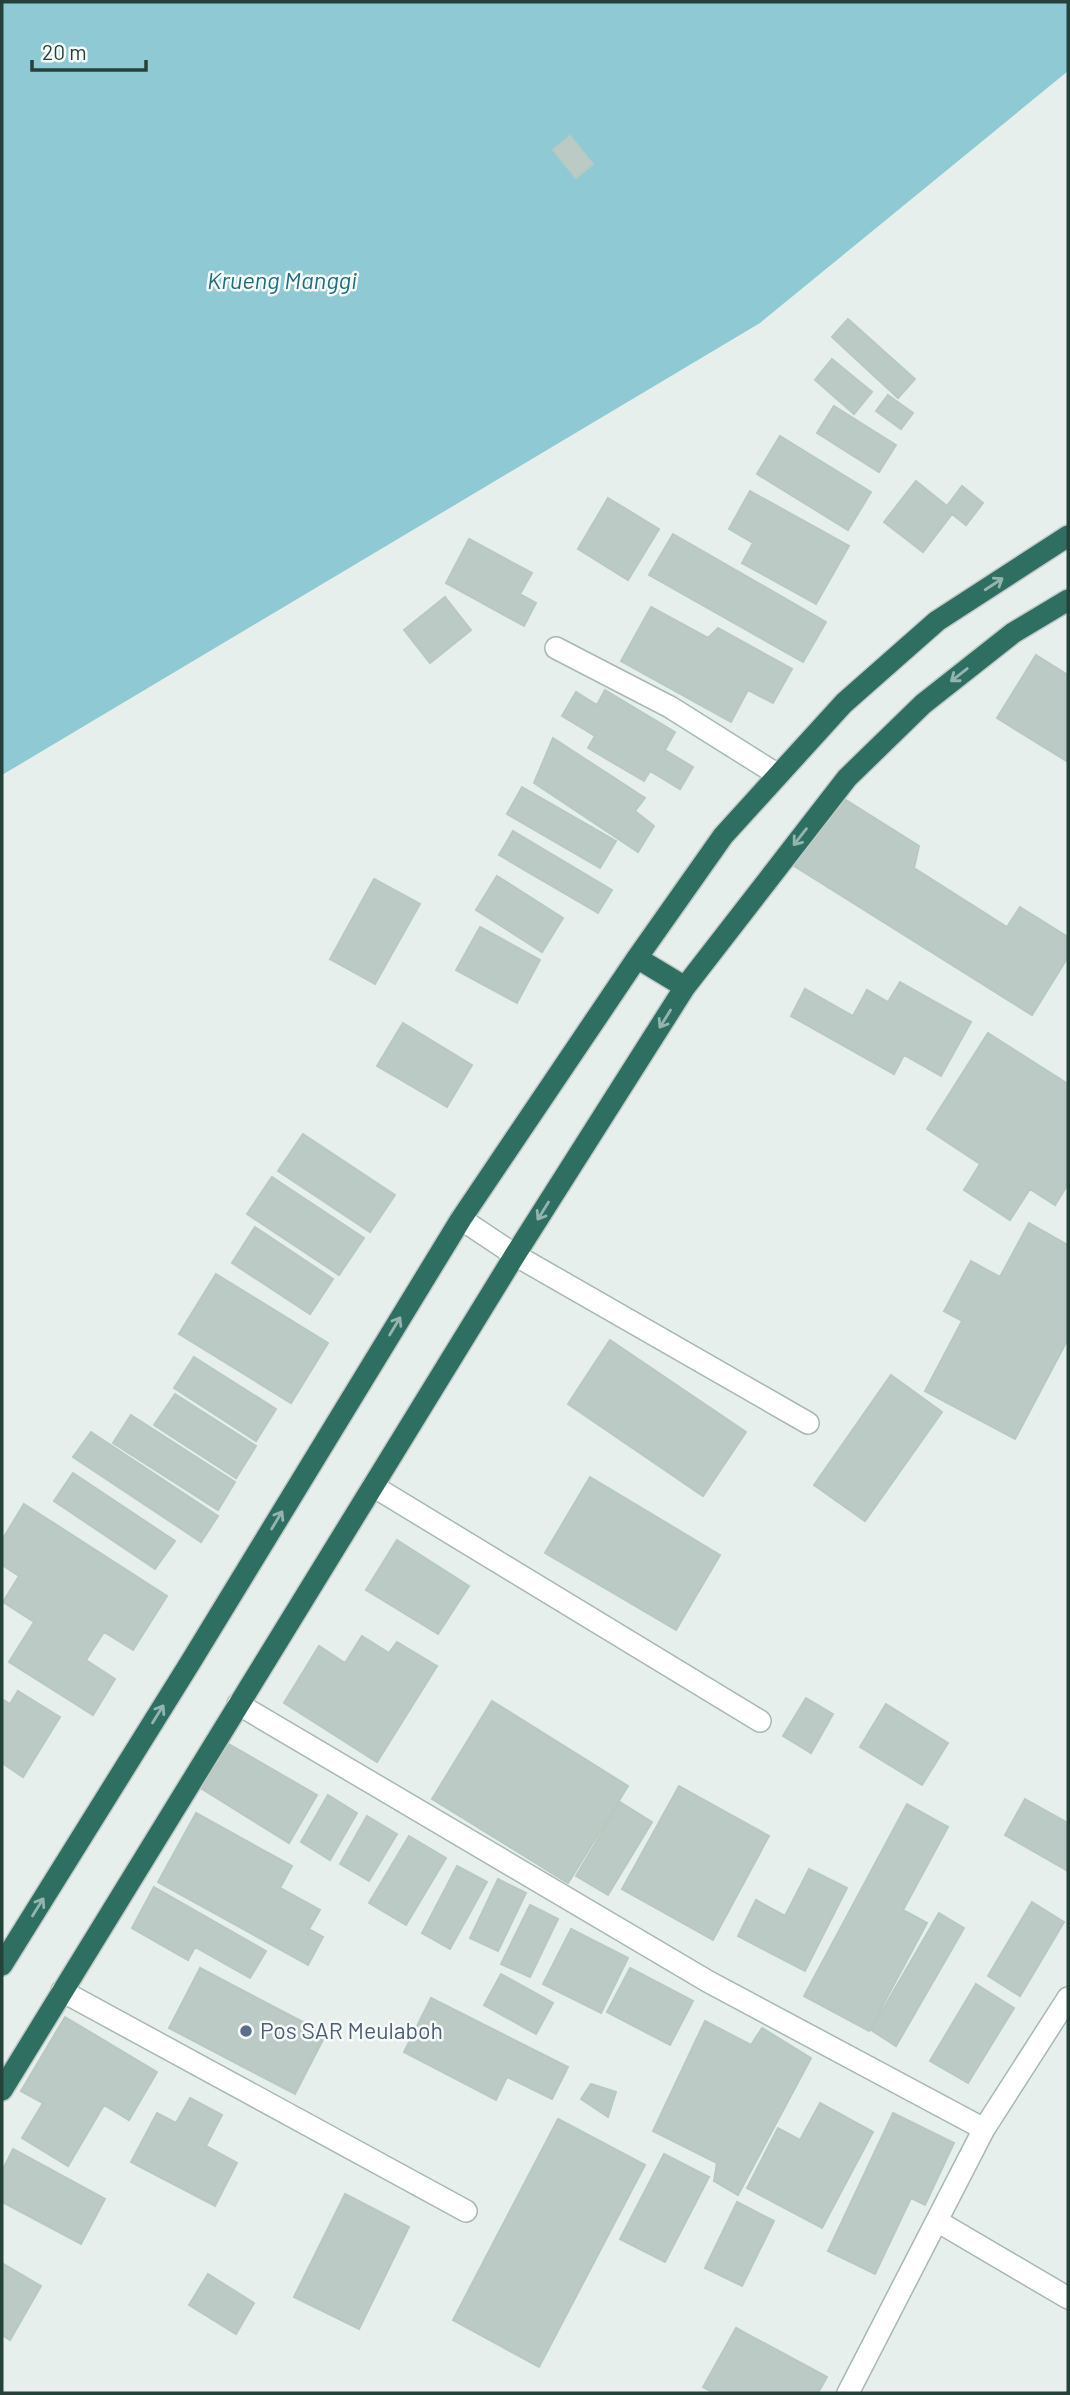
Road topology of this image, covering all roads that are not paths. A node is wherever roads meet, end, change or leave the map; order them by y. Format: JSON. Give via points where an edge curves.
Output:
{"nodes":[{"id":1,"x":1068,"y":536,"type":"edge"},
{"id":2,"x":1068,"y":600,"type":"edge"},
{"id":3,"x":556,"y":648,"type":"dead end"},
{"id":4,"x":778,"y":775,"type":"junction"},
{"id":5,"x":637,"y":958,"type":"junction"},
{"id":6,"x":685,"y":987,"type":"junction"},
{"id":7,"x":461,"y":1219,"type":"junction"},
{"id":8,"x":515,"y":1255,"type":"junction"},
{"id":9,"x":808,"y":1423,"type":"dead end"},
{"id":10,"x":373,"y":1486,"type":"junction"},
{"id":11,"x":238,"y":1704,"type":"junction"},
{"id":12,"x":761,"y":1721,"type":"dead end"},
{"id":13,"x":2,"y":1965,"type":"edge"},
{"id":14,"x":62,"y":1991,"type":"junction"},
{"id":15,"x":1068,"y":1998,"type":"edge"},
{"id":16,"x":2,"y":2090,"type":"edge"},
{"id":17,"x":984,"y":2129,"type":"junction"},
{"id":18,"x":466,"y":2211,"type":"dead end"},
{"id":19,"x":937,"y":2221,"type":"junction"},
{"id":20,"x":1068,"y":2298,"type":"edge"},
{"id":21,"x":848,"y":2393,"type":"edge"}],
"edges":[{"from":4,"to":1,"type":"highway","one_way":true,"via":[[844,703],[937,621]]},
{"from":2,"to":6,"type":"highway","one_way":true,"via":[[1013,633],[923,704],[847,778]]},
{"from":3,"to":4,"type":"street","via":[[670,707]]},
{"from":4,"to":5,"type":"highway","via":[[723,836]]},
{"from":5,"to":6,"type":"highway"},
{"from":5,"to":7,"type":"highway"},
{"from":6,"to":8,"type":"highway","one_way":true},
{"from":7,"to":8,"type":"street"},
{"from":13,"to":7,"type":"highway","one_way":true},
{"from":8,"to":9,"type":"street"},
{"from":8,"to":10,"type":"highway"},
{"from":10,"to":11,"type":"highway"},
{"from":10,"to":12,"type":"street"},
{"from":11,"to":14,"type":"highway"},
{"from":11,"to":17,"type":"street","via":[[709,1982]]},
{"from":14,"to":16,"type":"highway"},
{"from":14,"to":18,"type":"street"},
{"from":15,"to":17,"type":"street"},
{"from":17,"to":19,"type":"street"},
{"from":19,"to":20,"type":"street"},
{"from":19,"to":21,"type":"street"}]}
